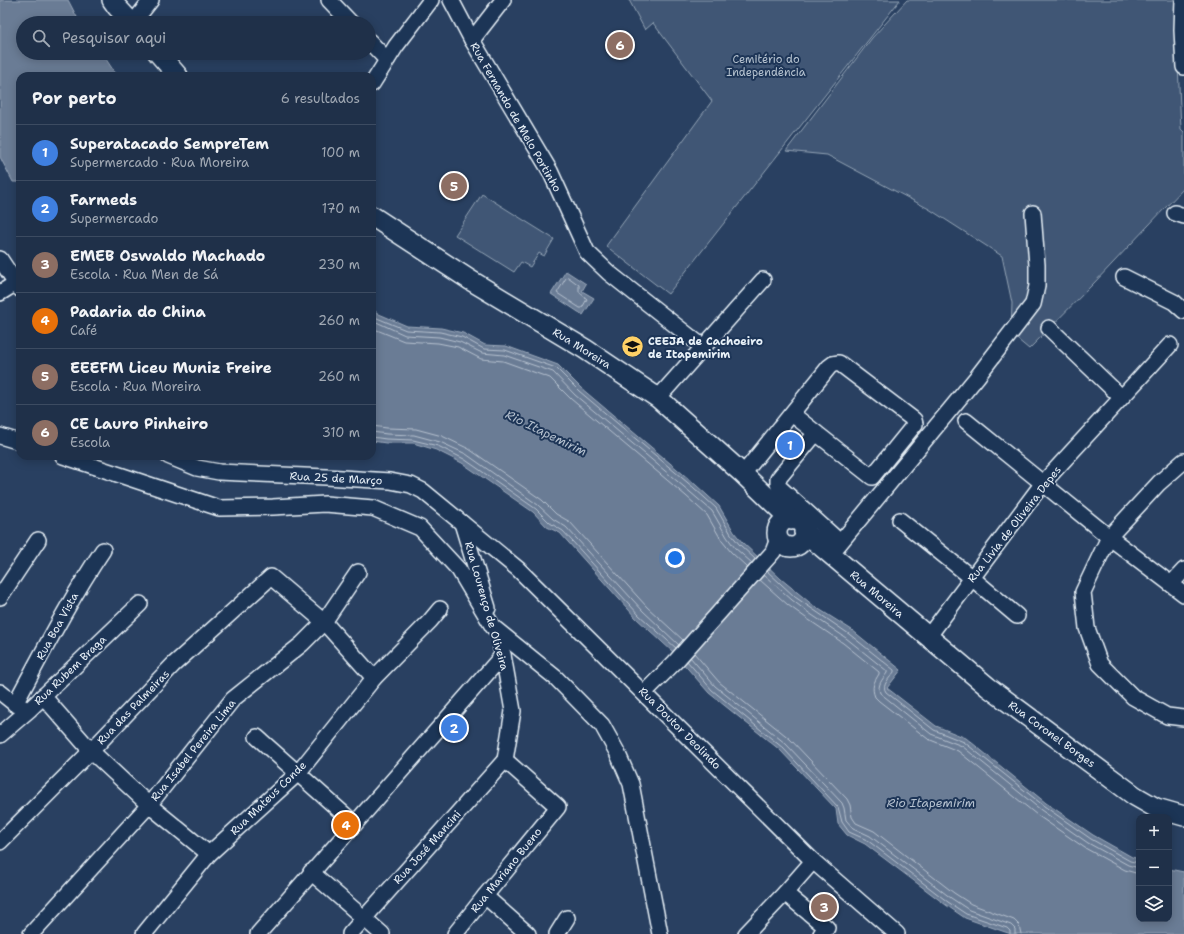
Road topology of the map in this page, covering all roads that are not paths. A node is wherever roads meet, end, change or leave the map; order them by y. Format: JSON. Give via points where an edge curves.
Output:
{"nodes":[{"id":1,"x":112,"y":0,"type":"edge"},
{"id":2,"x":151,"y":0,"type":"edge"},
{"id":3,"x":329,"y":0,"type":"edge"},
{"id":4,"x":431,"y":0,"type":"edge"},
{"id":5,"x":451,"y":0,"type":"edge"},
{"id":6,"x":503,"y":0,"type":"edge"},
{"id":7,"x":1183,"y":0,"type":"edge"},
{"id":8,"x":126,"y":16,"type":"edge"},
{"id":9,"x":138,"y":16,"type":"edge"},
{"id":10,"x":344,"y":16,"type":"edge"},
{"id":11,"x":472,"y":40,"type":"junction"},
{"id":12,"x":376,"y":48,"type":"edge"},
{"id":13,"x":164,"y":60,"type":"edge"},
{"id":14,"x":388,"y":60,"type":"junction"},
{"id":15,"x":1184,"y":67,"type":"edge"},
{"id":16,"x":175,"y":72,"type":"edge"},
{"id":17,"x":376,"y":78,"type":"edge"},
{"id":18,"x":1033,"y":213,"type":"dead end"},
{"id":19,"x":376,"y":219,"type":"edge"},
{"id":20,"x":0,"y":259,"type":"edge"},
{"id":21,"x":1124,"y":277,"type":"dead end"},
{"id":22,"x":763,"y":280,"type":"dead end"},
{"id":23,"x":16,"y":283,"type":"edge"},
{"id":24,"x":16,"y":287,"type":"edge"},
{"id":25,"x":0,"y":293,"type":"edge"},
{"id":26,"x":1184,"y":311,"type":"edge"},
{"id":27,"x":1049,"y":328,"type":"dead end"},
{"id":28,"x":1170,"y":345,"type":"dead end"},
{"id":29,"x":703,"y":346,"type":"junction"},
{"id":30,"x":1122,"y":396,"type":"junction"},
{"id":31,"x":658,"y":398,"type":"junction"},
{"id":32,"x":792,"y":414,"type":"junction"},
{"id":33,"x":966,"y":421,"type":"dead end"},
{"id":34,"x":816,"y":433,"type":"junction"},
{"id":35,"x":0,"y":436,"type":"edge"},
{"id":36,"x":16,"y":441,"type":"edge"},
{"id":37,"x":75,"y":460,"type":"edge"},
{"id":38,"x":178,"y":460,"type":"edge"},
{"id":39,"x":1184,"y":461,"type":"edge"},
{"id":40,"x":743,"y":474,"type":"junction"},
{"id":41,"x":1043,"y":482,"type":"junction"},
{"id":42,"x":900,"y":520,"type":"dead end"},
{"id":43,"x":462,"y":523,"type":"junction"},
{"id":44,"x":1110,"y":537,"type":"junction"},
{"id":45,"x":785,"y":539,"type":"junction"},
{"id":46,"x":38,"y":540,"type":"dead end"},
{"id":47,"x":832,"y":549,"type":"junction"},
{"id":48,"x":103,"y":550,"type":"dead end"},
{"id":49,"x":1184,"y":570,"type":"edge"},
{"id":50,"x":358,"y":572,"type":"dead end"},
{"id":51,"x":972,"y":578,"type":"junction"},
{"id":52,"x":1171,"y":584,"type":"junction"},
{"id":53,"x":1184,"y":594,"type":"edge"},
{"id":54,"x":0,"y":597,"type":"edge"},
{"id":55,"x":140,"y":604,"type":"dead end"},
{"id":56,"x":440,"y":609,"type":"dead end"},
{"id":57,"x":1017,"y":616,"type":"dead end"},
{"id":58,"x":324,"y":622,"type":"junction"},
{"id":59,"x":493,"y":627,"type":"junction"},
{"id":60,"x":928,"y":637,"type":"junction"},
{"id":61,"x":503,"y":655,"type":"junction"},
{"id":62,"x":374,"y":678,"type":"junction"},
{"id":63,"x":0,"y":692,"type":"edge"},
{"id":64,"x":644,"y":693,"type":"junction"},
{"id":65,"x":43,"y":696,"type":"junction"},
{"id":66,"x":15,"y":704,"type":"junction"},
{"id":67,"x":29,"y":710,"type":"junction"},
{"id":68,"x":1184,"y":718,"type":"edge"},
{"id":69,"x":0,"y":735,"type":"edge"},
{"id":70,"x":257,"y":737,"type":"dead end"},
{"id":71,"x":91,"y":751,"type":"junction"},
{"id":72,"x":505,"y":760,"type":"junction"},
{"id":73,"x":298,"y":773,"type":"junction"},
{"id":74,"x":149,"y":805,"type":"junction"},
{"id":75,"x":1184,"y":816,"type":"edge"},
{"id":76,"x":355,"y":824,"type":"junction"},
{"id":77,"x":0,"y":842,"type":"edge"},
{"id":78,"x":209,"y":854,"type":"junction"},
{"id":79,"x":813,"y":861,"type":"junction"},
{"id":80,"x":311,"y":872,"type":"junction"},
{"id":81,"x":785,"y":893,"type":"junction"},
{"id":82,"x":485,"y":896,"type":"junction"},
{"id":83,"x":567,"y":918,"type":"dead end"},
{"id":84,"x":364,"y":919,"type":"junction"},
{"id":85,"x":32,"y":934,"type":"edge"},
{"id":86,"x":144,"y":934,"type":"edge"},
{"id":87,"x":258,"y":934,"type":"edge"},
{"id":88,"x":350,"y":934,"type":"edge"},
{"id":89,"x":382,"y":934,"type":"edge"},
{"id":90,"x":455,"y":934,"type":"edge"},
{"id":91,"x":528,"y":934,"type":"edge"},
{"id":92,"x":557,"y":934,"type":"edge"},
{"id":93,"x":660,"y":934,"type":"edge"},
{"id":94,"x":746,"y":934,"type":"edge"},
{"id":95,"x":821,"y":934,"type":"edge"},
{"id":96,"x":897,"y":934,"type":"edge"}],
"edges":[{"from":1,"to":8,"type":"main road"},
{"from":2,"to":9,"type":"street"},
{"from":3,"to":10,"type":"street"},
{"from":4,"to":14,"type":"street"},
{"from":5,"to":11,"type":"street","name":"Rua Fernando de Melo Portinho"},
{"from":6,"to":11,"type":"street"},
{"from":7,"to":15,"type":"street"},
{"from":11,"to":29,"type":"street","name":"Rua Fernando de Melo Portinho","via":[[550,171],[587,252],[609,273]]},
{"from":12,"to":14,"type":"street"},
{"from":13,"to":16,"type":"main road"},
{"from":14,"to":17,"type":"street"},
{"from":18,"to":47,"type":"street","via":[[1037,266],[1033,304],[978,377]]},
{"from":19,"to":31,"type":"main road","name":"Rua Moreira","via":[[470,280],[585,349]]},
{"from":20,"to":23,"type":"street"},
{"from":21,"to":26,"type":"street","via":[[1174,302]]},
{"from":22,"to":29,"type":"street"},
{"from":24,"to":25,"type":"street"},
{"from":27,"to":30,"type":"street"},
{"from":28,"to":30,"type":"street","name":"Rua Livia de Oliveira Depes"},
{"from":29,"to":31,"type":"street"},
{"from":30,"to":41,"type":"street","name":"Rua Livia de Oliveira Depes"},
{"from":31,"to":40,"type":"main road","name":"Rua Moreira"},
{"from":32,"to":34,"type":"street"},
{"from":32,"to":34,"type":"street","via":[[828,367],[839,363],[914,420],[915,424],[872,477]]},
{"from":32,"to":40,"type":"street"},
{"from":33,"to":41,"type":"street"},
{"from":34,"to":47,"type":"street","via":[[778,479],[778,483]]},
{"from":35,"to":36,"type":"street"},
{"from":37,"to":59,"type":"street","via":[[219,508],[325,504],[373,508],[420,528],[459,570]]},
{"from":38,"to":43,"type":"street","name":"Rua 25 de Março","via":[[197,468],[219,472],[390,481],[423,491]]},
{"from":39,"to":44,"type":"street","via":[[1159,482]]},
{"from":40,"to":45,"type":"main road","name":"Rua Moreira","via":[[774,504]]},
{"from":41,"to":44,"type":"street"},
{"from":41,"to":51,"type":"street","name":"Rua Livia de Oliveira Depes"},
{"from":42,"to":51,"type":"street"},
{"from":43,"to":59,"type":"street","name":"Rua Lourenço de Oliveira"},
{"from":43,"to":64,"type":"street","name":"Rua Doutor Deolindo","via":[[518,569]]},
{"from":44,"to":52,"type":"street"},
{"from":44,"to":68,"type":"street","via":[[1083,592],[1087,628],[1100,664],[1134,697],[1167,716]]},
{"from":45,"to":47,"type":"main road","name":"Rua Moreira"},
{"from":45,"to":64,"type":"street"},
{"from":46,"to":54,"type":"street"},
{"from":47,"to":60,"type":"main road","name":"Rua Moreira"},
{"from":48,"to":66,"type":"street","name":"Rua Boa Vista","via":[[57,625]]},
{"from":49,"to":52,"type":"street"},
{"from":50,"to":58,"type":"street","name":"Rua Isabel Pereira Lima"},
{"from":51,"to":57,"type":"street"},
{"from":51,"to":60,"type":"street","name":"Rua Livia de Oliveira Depes"},
{"from":52,"to":53,"type":"street"},
{"from":55,"to":65,"type":"street","name":"Rua Rubem Braga"},
{"from":56,"to":62,"type":"street","name":"Rua Mateus Conde"},
{"from":58,"to":62,"type":"street"},
{"from":58,"to":71,"type":"street","name":"Rua das Palmeiras","via":[[271,577],[173,665]]},
{"from":58,"to":74,"type":"street","name":"Rua Isabel Pereira Lima","via":[[302,644],[233,699]]},
{"from":59,"to":61,"type":"street","name":"Rua Lourenço de Oliveira"},
{"from":59,"to":93,"type":"street","via":[[556,678],[602,725],[617,752],[631,784]]},
{"from":60,"to":75,"type":"main road","name":"Rua Coronel Borges","via":[[988,687],[1135,796],[1156,808]]},
{"from":61,"to":72,"type":"street","name":"Rua Lourenço de Oliveira","via":[[513,711]]},
{"from":61,"to":76,"type":"street"},
{"from":62,"to":73,"type":"street","name":"Rua Mateus Conde"},
{"from":63,"to":66,"type":"street"},
{"from":64,"to":79,"type":"street","name":"Rua Doutor Deolindo"},
{"from":65,"to":67,"type":"street","name":"Rua Rubem Braga"},
{"from":65,"to":71,"type":"street"},
{"from":66,"to":67,"type":"street"},
{"from":67,"to":69,"type":"street","name":"Rua Rubem Braga"},
{"from":70,"to":73,"type":"street"},
{"from":71,"to":74,"type":"street"},
{"from":71,"to":77,"type":"street","name":"Rua das Palmeiras"},
{"from":72,"to":82,"type":"street","name":"Rua Mariano Bueno","via":[[558,807]]},
{"from":72,"to":84,"type":"street","name":"Rua José Mancini"},
{"from":73,"to":76,"type":"street"},
{"from":73,"to":78,"type":"street","name":"Rua Mateus Conde"},
{"from":74,"to":78,"type":"street"},
{"from":74,"to":85,"type":"street","name":"Rua Isabel Pereira Lima"},
{"from":76,"to":80,"type":"street"},
{"from":78,"to":86,"type":"street","name":"Rua Mateus Conde"},
{"from":79,"to":81,"type":"street"},
{"from":79,"to":96,"type":"street","name":"Rua Doutor Deolindo"},
{"from":80,"to":84,"type":"street"},
{"from":80,"to":87,"type":"street"},
{"from":81,"to":94,"type":"street"},
{"from":81,"to":95,"type":"street","via":[[827,928]]},
{"from":82,"to":90,"type":"street","name":"Rua Mariano Bueno"},
{"from":82,"to":91,"type":"street"},
{"from":83,"to":92,"type":"street"},
{"from":84,"to":88,"type":"street","name":"Rua José Mancini"},
{"from":84,"to":89,"type":"street"}]}
